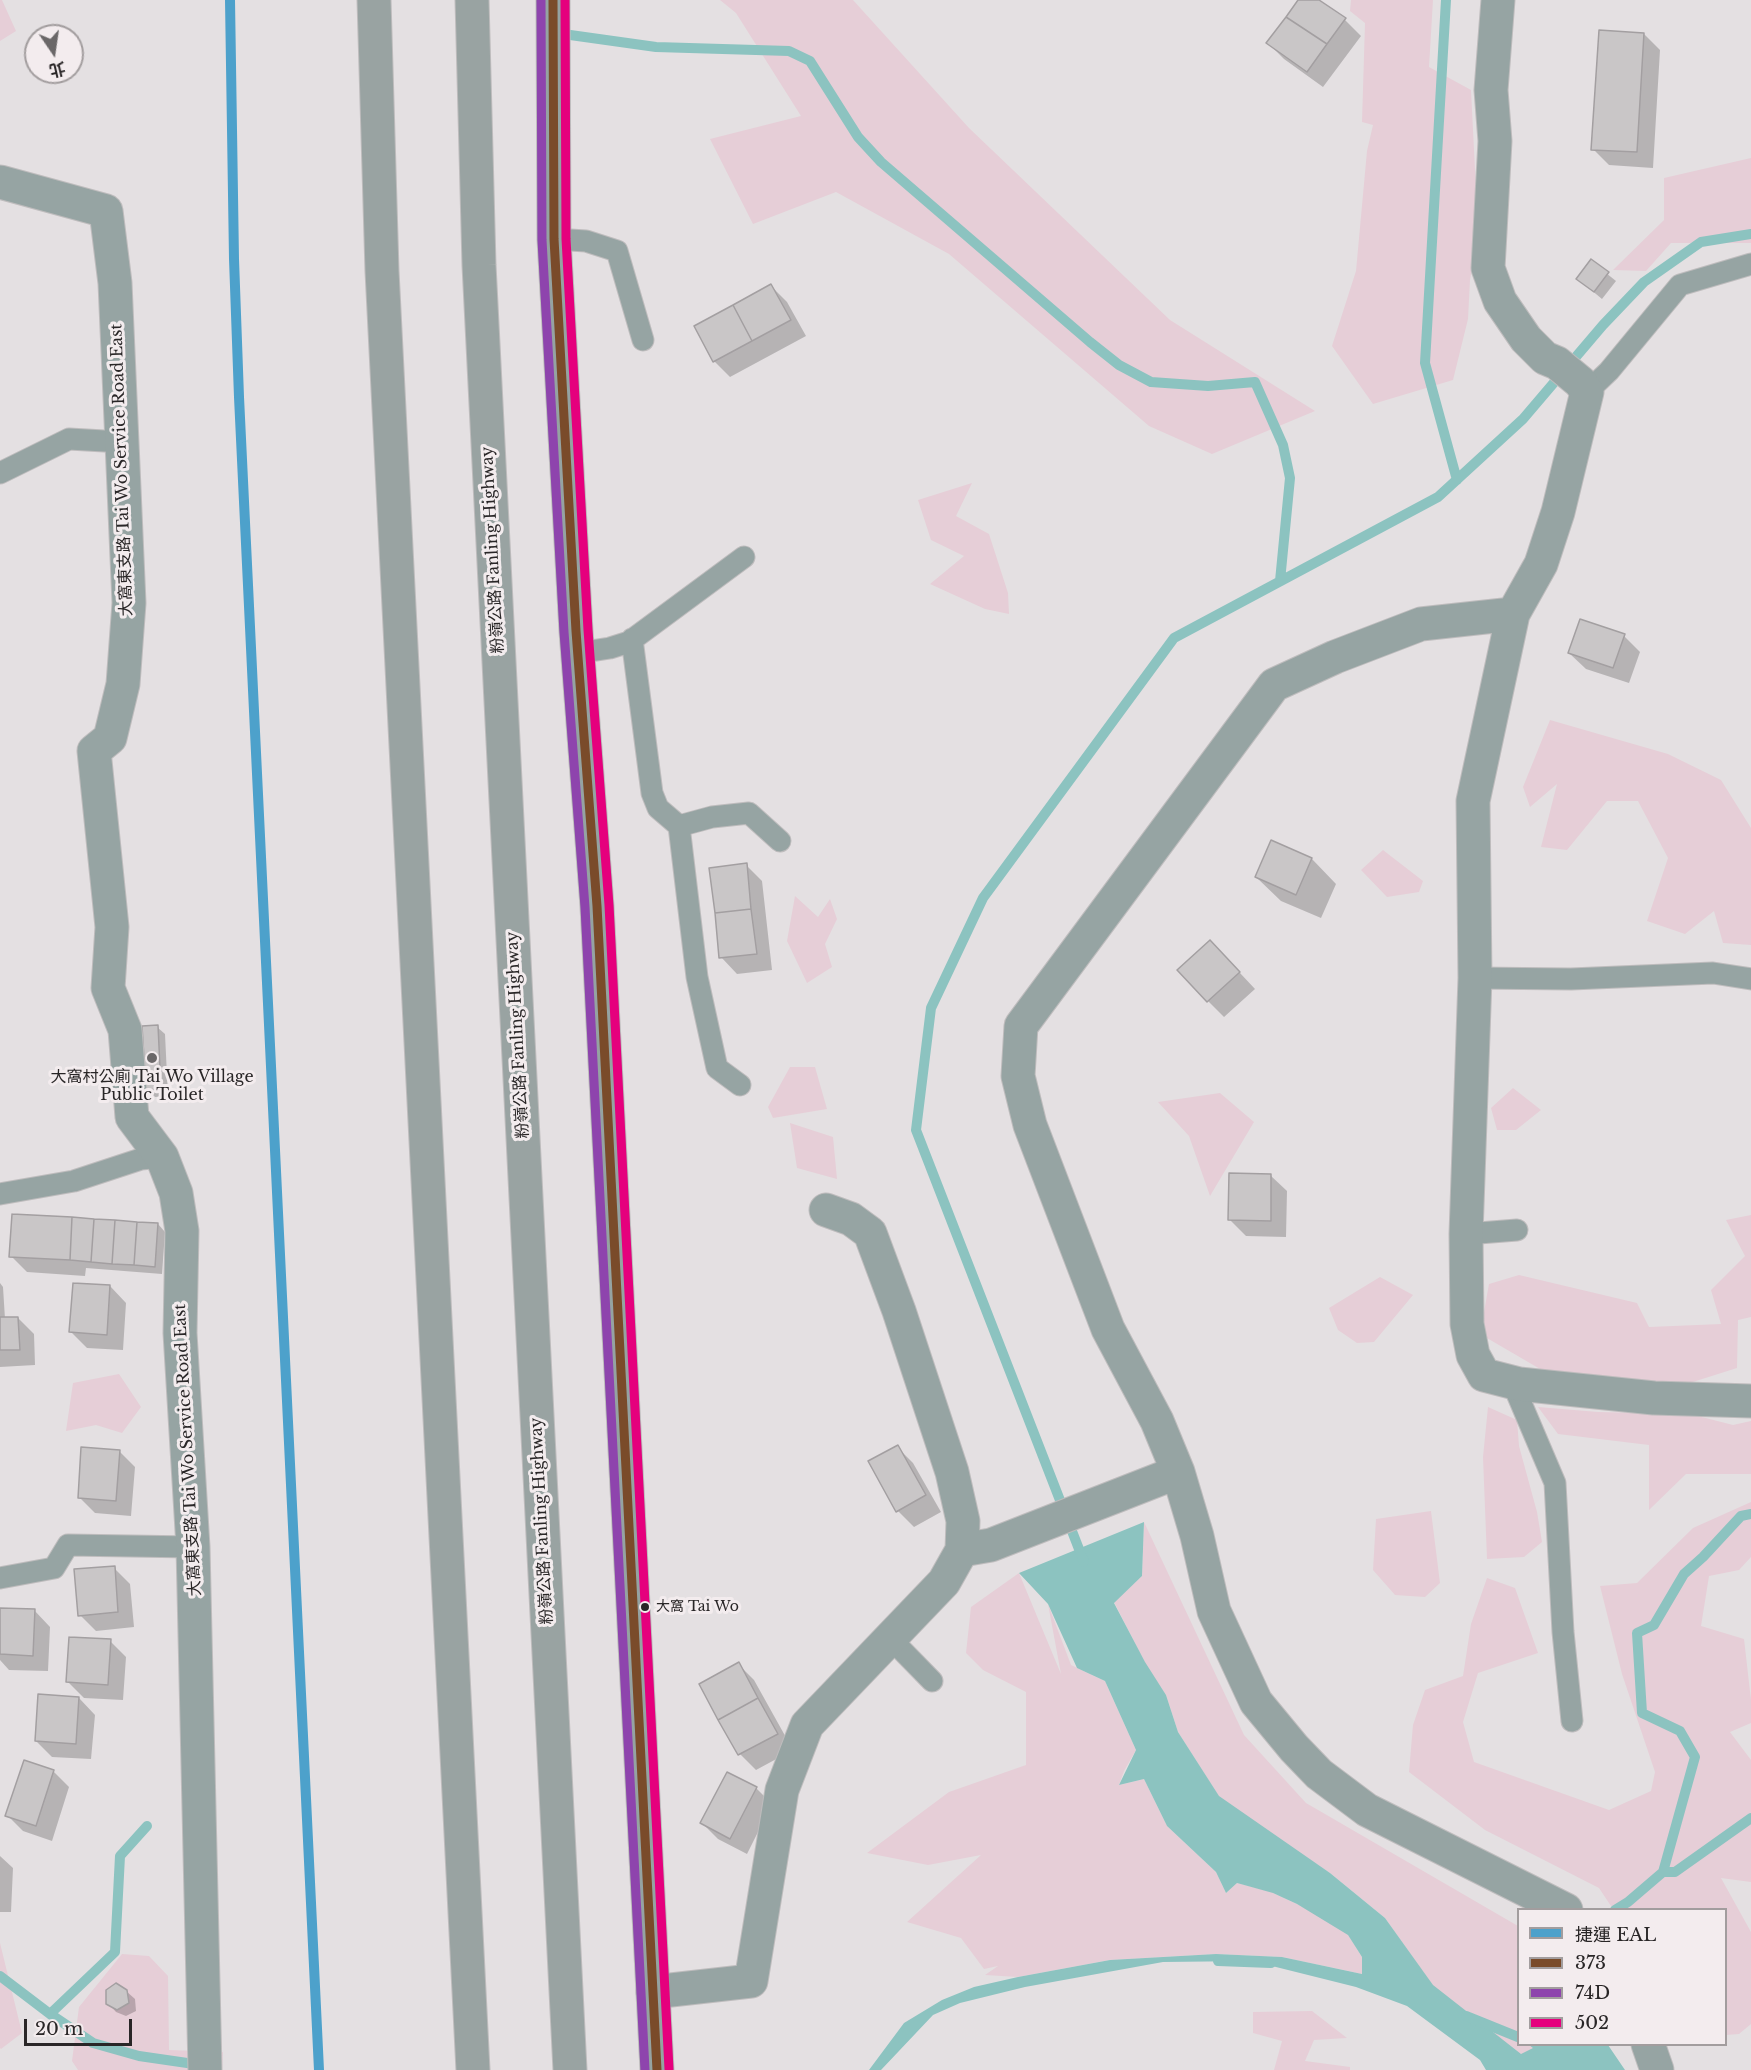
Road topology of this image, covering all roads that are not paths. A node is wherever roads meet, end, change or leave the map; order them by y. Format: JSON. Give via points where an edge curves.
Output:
{"nodes":[{"id":1,"x":374,"y":0,"type":"edge"},
{"id":2,"x":472,"y":0,"type":"edge"},
{"id":3,"x":553,"y":0,"type":"edge"},
{"id":4,"x":1498,"y":0,"type":"edge"},
{"id":5,"x":0,"y":182,"type":"edge"},
{"id":6,"x":554,"y":239,"type":"junction"},
{"id":7,"x":1751,"y":264,"type":"edge"},
{"id":8,"x":644,"y":340,"type":"dead end"},
{"id":9,"x":1575,"y":379,"type":"junction"},
{"id":10,"x":122,"y":442,"type":"junction"},
{"id":11,"x":0,"y":473,"type":"edge"},
{"id":12,"x":744,"y":557,"type":"dead end"},
{"id":13,"x":1512,"y":614,"type":"junction"},
{"id":14,"x":632,"y":639,"type":"junction"},
{"id":15,"x":578,"y":653,"type":"junction"},
{"id":16,"x":679,"y":825,"type":"junction"},
{"id":17,"x":780,"y":841,"type":"dead end"},
{"id":18,"x":1475,"y":978,"type":"junction"},
{"id":19,"x":1751,"y":979,"type":"edge"},
{"id":20,"x":740,"y":1085,"type":"dead end"},
{"id":21,"x":162,"y":1157,"type":"junction"},
{"id":22,"x":0,"y":1194,"type":"edge"},
{"id":23,"x":826,"y":1210,"type":"dead end"},
{"id":24,"x":1516,"y":1230,"type":"dead end"},
{"id":25,"x":1466,"y":1234,"type":"junction"},
{"id":26,"x":1512,"y":1382,"type":"junction"},
{"id":27,"x":1751,"y":1401,"type":"edge"},
{"id":28,"x":1178,"y":1472,"type":"junction"},
{"id":29,"x":194,"y":1546,"type":"junction"},
{"id":30,"x":977,"y":1548,"type":"junction"},
{"id":31,"x":0,"y":1578,"type":"edge"},
{"id":32,"x":890,"y":1638,"type":"junction"},
{"id":33,"x":932,"y":1681,"type":"dead end"},
{"id":34,"x":1572,"y":1721,"type":"dead end"},
{"id":35,"x":1562,"y":1908,"type":"edge"},
{"id":36,"x":652,"y":1992,"type":"junction"},
{"id":37,"x":1649,"y":2046,"type":"edge"},
{"id":38,"x":205,"y":2056,"type":"edge"},
{"id":39,"x":473,"y":2070,"type":"edge"},
{"id":40,"x":570,"y":2070,"type":"edge"},
{"id":41,"x":657,"y":2070,"type":"edge"},
{"id":42,"x":1657,"y":2070,"type":"edge"}],
"edges":[{"from":1,"to":39,"type":"highway","via":[[382,270]]},
{"from":2,"to":40,"type":"highway","name":"粉嶺公路 Fanling Highway","via":[[479,265]]},
{"from":3,"to":6,"type":"main road"},
{"from":4,"to":9,"type":"street","via":[[1491,90],[1495,141],[1488,268],[1500,301],[1526,339]]},
{"from":5,"to":10,"type":"street","name":"大窩東支路 Tai Wo Service Road East","via":[[106,211],[115,283]]},
{"from":6,"to":8,"type":"lane","via":[[586,241],[617,251]]},
{"from":6,"to":15,"type":"main road"},
{"from":7,"to":9,"type":"lane","via":[[1680,285],[1609,370]]},
{"from":9,"to":13,"type":"street","via":[[1557,512],[1541,564]]},
{"from":10,"to":11,"type":"lane","via":[[69,439]]},
{"from":10,"to":21,"type":"street","name":"大窩東支路 Tai Wo Service Road East","via":[[129,603],[123,684],[110,738],[94,751],[112,927],[108,988],[124,1030],[132,1117]]},
{"from":12,"to":14,"type":"lane"},
{"from":13,"to":18,"type":"street","via":[[1473,801]]},
{"from":13,"to":28,"type":"street","via":[[1421,624],[1274,685],[1021,1026],[1018,1076],[1030,1125],[1108,1329],[1157,1421]]},
{"from":14,"to":15,"type":"lane","via":[[610,648]]},
{"from":14,"to":16,"type":"lane","via":[[652,793],[658,808]]},
{"from":15,"to":36,"type":"main road","via":[[599,930]]},
{"from":16,"to":17,"type":"lane","via":[[749,813]]},
{"from":16,"to":20,"type":"lane","via":[[697,977],[717,1068]]},
{"from":18,"to":19,"type":"lane","via":[[1571,979],[1713,973]]},
{"from":18,"to":25,"type":"street"},
{"from":21,"to":22,"type":"lane","via":[[141,1159],[74,1181]]},
{"from":21,"to":29,"type":"street","name":"大窩東支路 Tai Wo Service Road East","via":[[176,1193],[182,1231],[176,1483]]},
{"from":23,"to":30,"type":"street","via":[[850,1219],[870,1233],[952,1472],[963,1521]]},
{"from":24,"to":25,"type":"lane"},
{"from":25,"to":26,"type":"street","via":[[1467,1324],[1473,1355],[1484,1375]]},
{"from":26,"to":27,"type":"street","via":[[1654,1398]]},
{"from":26,"to":34,"type":"lane","via":[[1556,1483],[1563,1632]]},
{"from":28,"to":30,"type":"street"},
{"from":28,"to":35,"type":"street","via":[[1214,1611],[1256,1702],[1294,1748],[1319,1774],[1367,1810]]},
{"from":29,"to":31,"type":"lane","via":[[68,1545],[54,1568]]},
{"from":29,"to":38,"type":"street","name":"大窩東支路 Tai Wo Service Road East"},
{"from":30,"to":32,"type":"street"},
{"from":32,"to":33,"type":"lane"},
{"from":32,"to":36,"type":"street","via":[[807,1725],[782,1790],[752,1988]]},
{"from":36,"to":41,"type":"main road"},
{"from":37,"to":42,"type":"street"}]}
